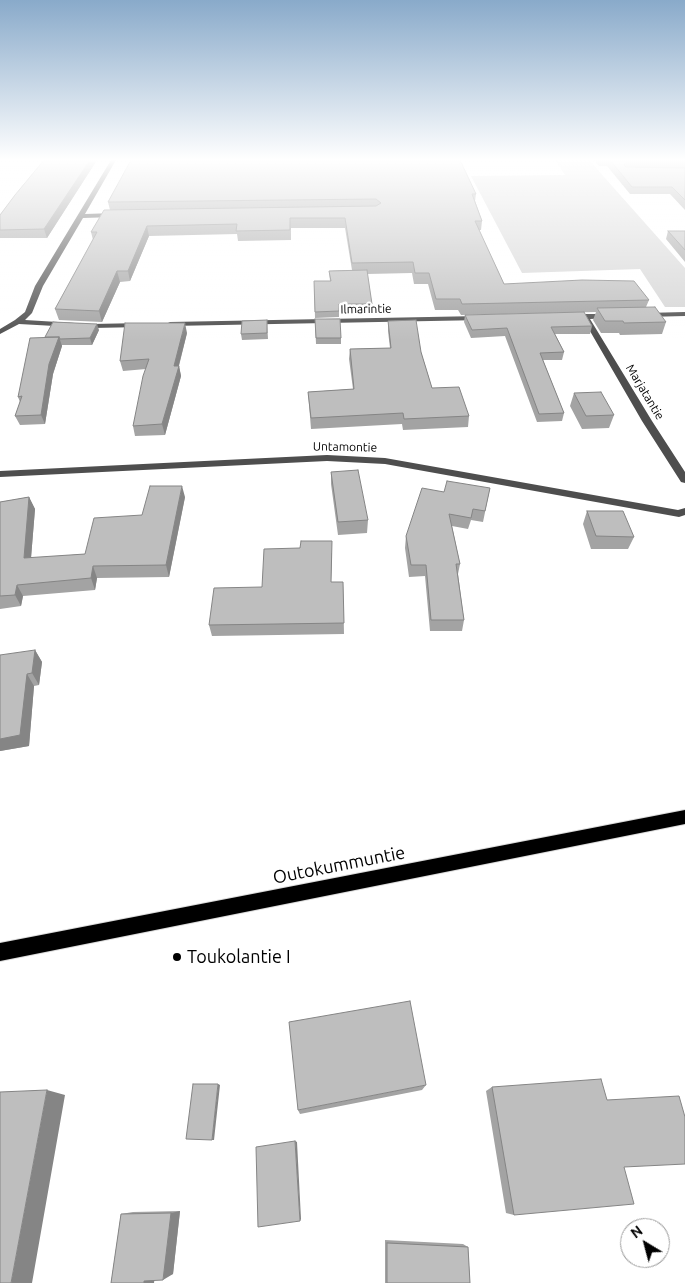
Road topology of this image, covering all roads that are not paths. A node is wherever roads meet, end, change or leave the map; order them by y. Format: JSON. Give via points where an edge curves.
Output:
{"nodes":[{"id":1,"x":78,"y":220,"type":"edge"},
{"id":2,"x":685,"y":314,"type":"edge"},
{"id":3,"x":635,"y":315,"type":"edge"},
{"id":4,"x":585,"y":316,"type":"junction"},
{"id":5,"x":615,"y":316,"type":"edge"},
{"id":6,"x":565,"y":317,"type":"edge"},
{"id":7,"x":486,"y":318,"type":"edge"},
{"id":8,"x":18,"y":322,"type":"junction"},
{"id":9,"x":150,"y":324,"type":"edge"},
{"id":10,"x":160,"y":324,"type":"edge"},
{"id":11,"x":0,"y":332,"type":"edge"},
{"id":12,"x":0,"y":474,"type":"edge"},
{"id":13,"x":685,"y":480,"type":"edge"},
{"id":14,"x":685,"y":511,"type":"edge"},
{"id":15,"x":685,"y":817,"type":"edge"},
{"id":16,"x":0,"y":952,"type":"edge"}],
"edges":[{"from":1,"to":8,"type":"street","via":[[39,286],[28,313]]},
{"from":2,"to":3,"type":"street"},
{"from":4,"to":5,"type":"street"},
{"from":4,"to":6,"type":"street"},
{"from":4,"to":13,"type":"street","name":"Marjatantie"},
{"from":7,"to":10,"type":"street","name":"Ilmarintie"},
{"from":8,"to":9,"type":"street","via":[[91,326]]},
{"from":8,"to":11,"type":"street"},
{"from":12,"to":14,"type":"street","name":"Untamontie","via":[[328,458],[385,461],[679,514]]},
{"from":15,"to":16,"type":"main road","name":"Outokummuntie"}]}
